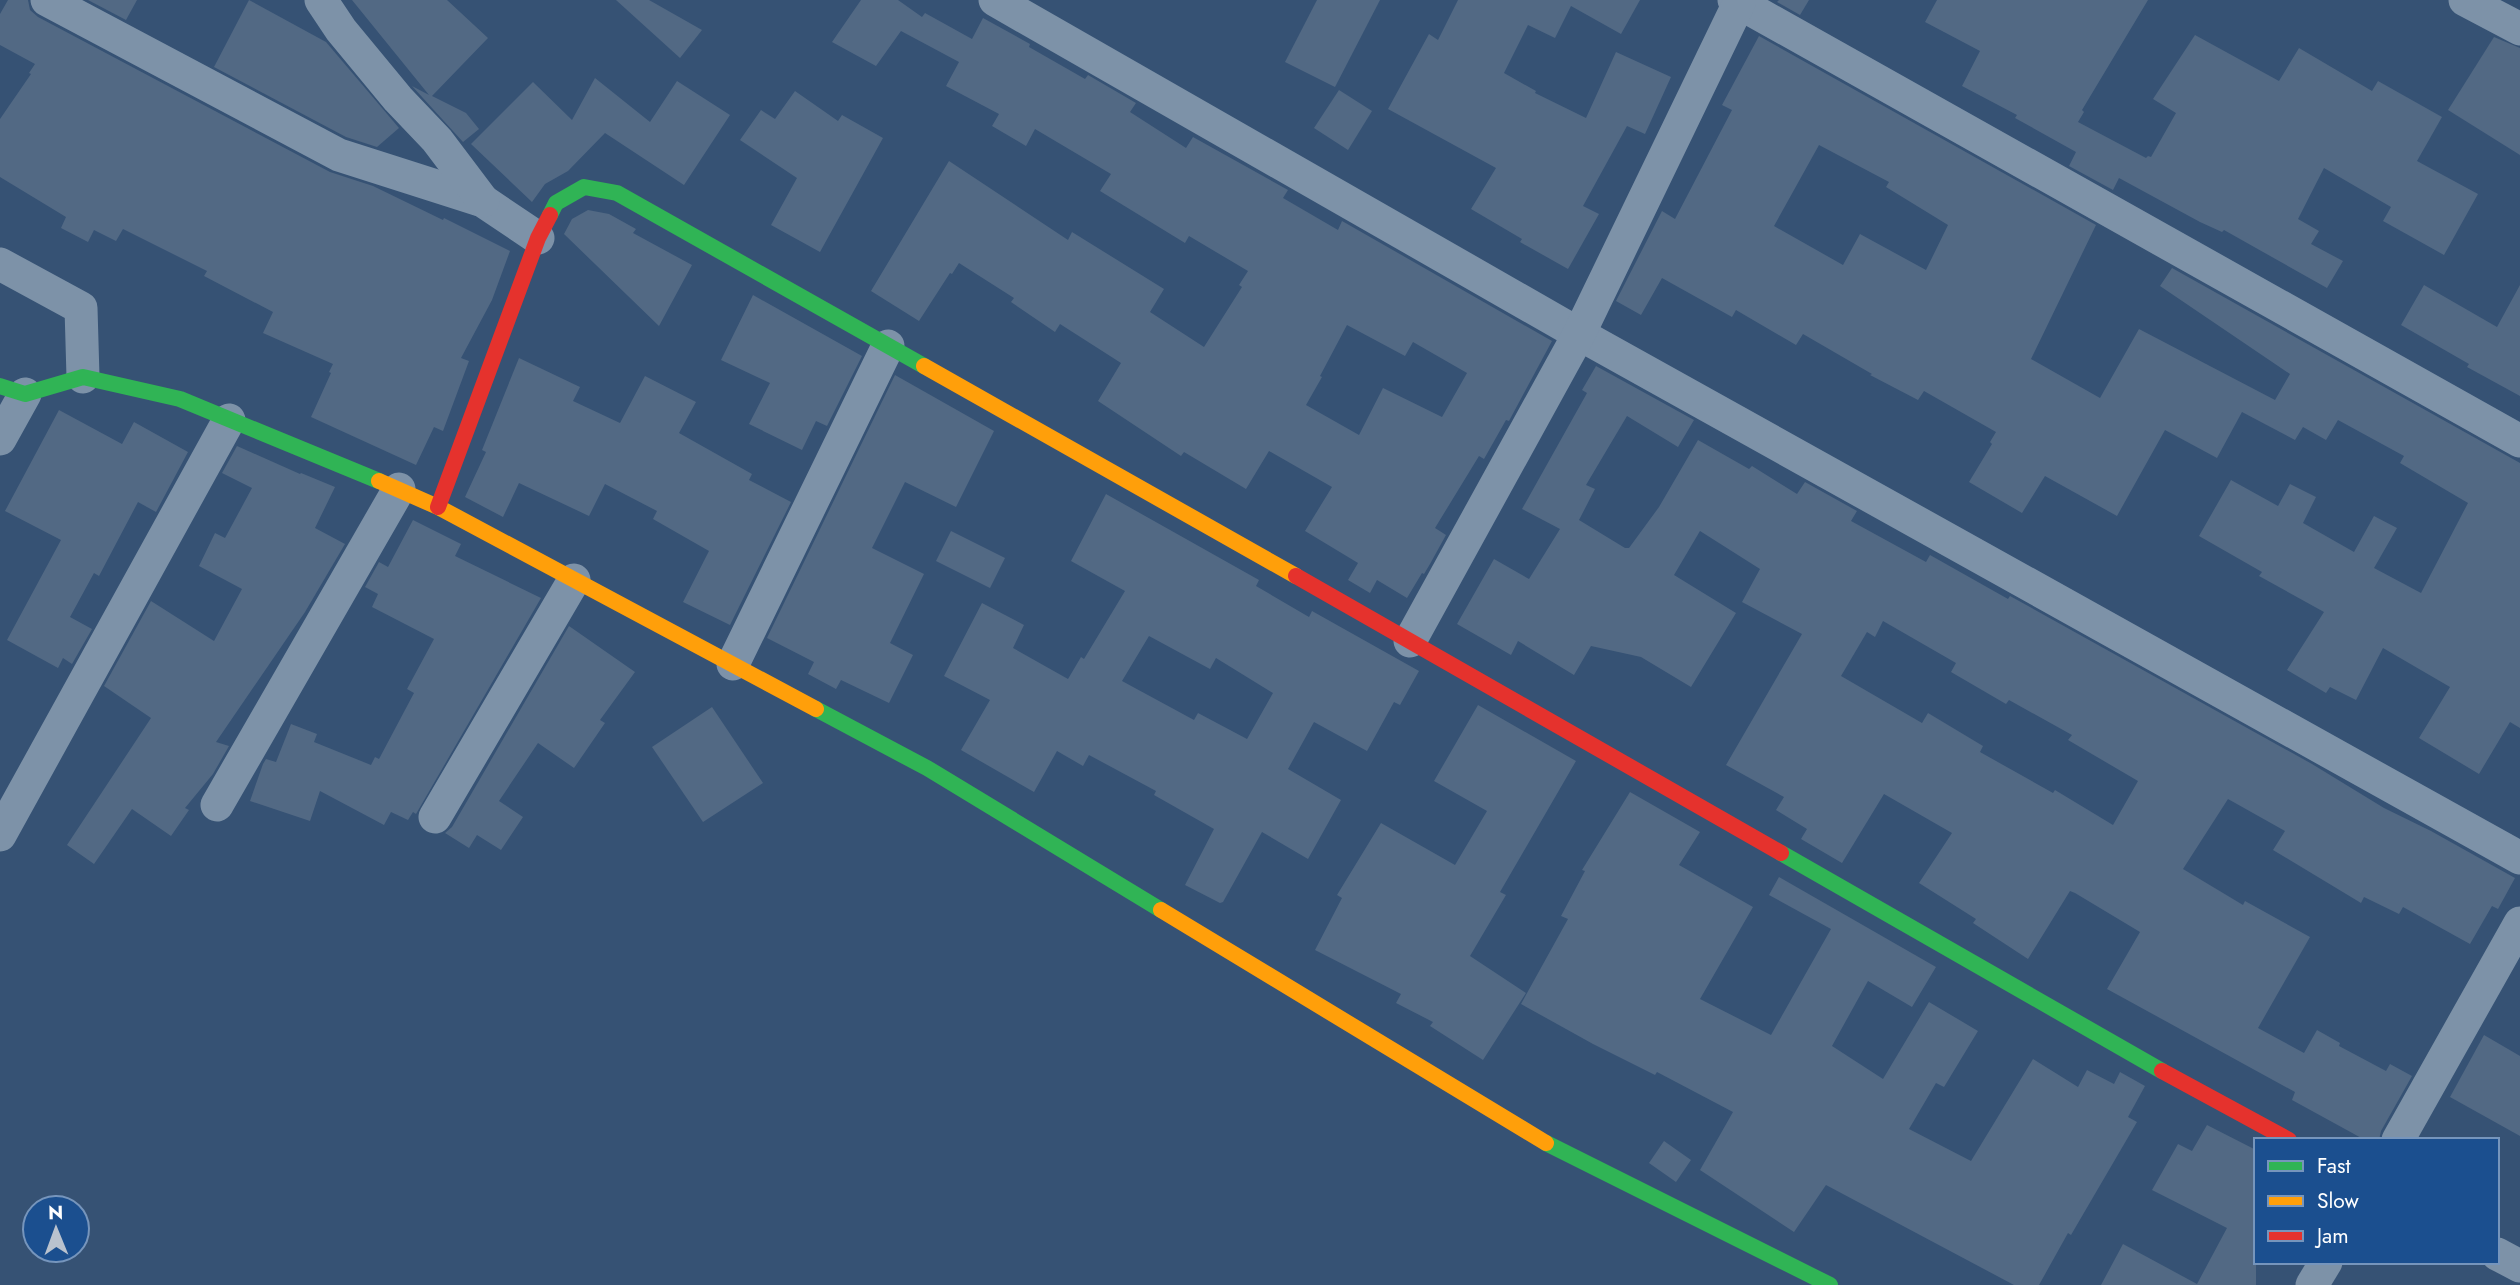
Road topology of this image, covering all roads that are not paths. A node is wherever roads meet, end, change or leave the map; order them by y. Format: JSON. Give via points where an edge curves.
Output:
{"nodes":[{"id":1,"x":47,"y":0,"type":"edge"},
{"id":2,"x":321,"y":0,"type":"edge"},
{"id":3,"x":995,"y":0,"type":"edge"},
{"id":4,"x":2465,"y":0,"type":"edge"},
{"id":5,"x":1737,"y":1,"type":"edge"},
{"id":6,"x":2520,"y":29,"type":"edge"},
{"id":7,"x":483,"y":201,"type":"junction"},
{"id":8,"x":538,"y":238,"type":"junction"},
{"id":9,"x":0,"y":264,"type":"edge"},
{"id":10,"x":1579,"y":334,"type":"junction"},
{"id":11,"x":888,"y":346,"type":"junction"},
{"id":12,"x":83,"y":377,"type":"junction"},
{"id":13,"x":13,"y":390,"type":"edge"},
{"id":14,"x":229,"y":420,"type":"junction"},
{"id":15,"x":0,"y":439,"type":"edge"},
{"id":16,"x":2520,"y":441,"type":"edge"},
{"id":17,"x":399,"y":489,"type":"junction"},
{"id":18,"x":438,"y":507,"type":"junction"},
{"id":19,"x":573,"y":580,"type":"junction"},
{"id":20,"x":1410,"y":641,"type":"junction"},
{"id":21,"x":733,"y":664,"type":"junction"},
{"id":22,"x":217,"y":805,"type":"dead end"},
{"id":23,"x":435,"y":817,"type":"dead end"},
{"id":24,"x":0,"y":835,"type":"edge"},
{"id":25,"x":2520,"y":858,"type":"edge"},
{"id":26,"x":2520,"y":923,"type":"edge"},
{"id":27,"x":2285,"y":1138,"type":"edge"},
{"id":28,"x":2399,"y":1138,"type":"edge"},
{"id":29,"x":2499,"y":1255,"type":"edge"},
{"id":30,"x":2325,"y":1264,"type":"edge"},
{"id":31,"x":2520,"y":1266,"type":"edge"},
{"id":32,"x":1830,"y":1285,"type":"edge"},
{"id":33,"x":2312,"y":1285,"type":"edge"}],
"edges":[{"from":1,"to":7,"type":"street","via":[[339,155]]},
{"from":2,"to":7,"type":"street"},
{"from":3,"to":10,"type":"street"},
{"from":4,"to":6,"type":"street"},
{"from":5,"to":10,"type":"street"},
{"from":5,"to":16,"type":"street"},
{"from":7,"to":8,"type":"street"},
{"from":8,"to":11,"type":"street","via":[[556,203],[584,187],[617,194]]},
{"from":8,"to":18,"type":"street"},
{"from":9,"to":12,"type":"street","via":[[81,308]]},
{"from":10,"to":20,"type":"street"},
{"from":10,"to":25,"type":"street"},
{"from":11,"to":20,"type":"street"},
{"from":11,"to":21,"type":"street"},
{"from":12,"to":13,"type":"street"},
{"from":12,"to":14,"type":"street","via":[[180,399]]},
{"from":13,"to":15,"type":"street"},
{"from":14,"to":17,"type":"street"},
{"from":14,"to":24,"type":"street"},
{"from":17,"to":18,"type":"street"},
{"from":17,"to":22,"type":"street"},
{"from":18,"to":19,"type":"street"},
{"from":19,"to":21,"type":"street"},
{"from":19,"to":23,"type":"street"},
{"from":20,"to":27,"type":"street"},
{"from":21,"to":32,"type":"street","via":[[928,768],[1563,1153]]},
{"from":26,"to":28,"type":"street"},
{"from":29,"to":31,"type":"street"},
{"from":30,"to":33,"type":"street"}]}
